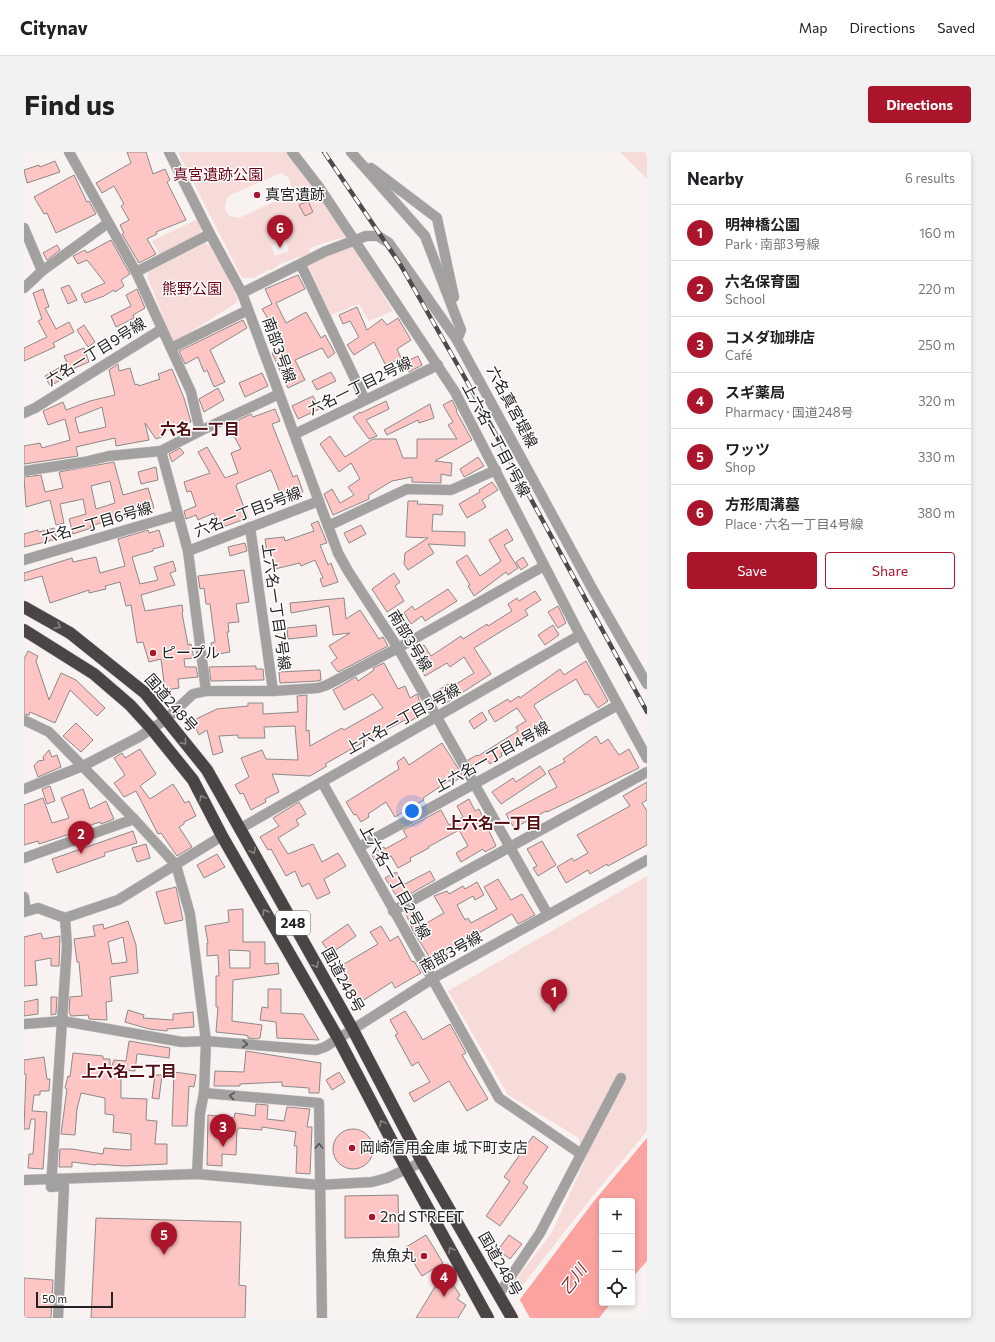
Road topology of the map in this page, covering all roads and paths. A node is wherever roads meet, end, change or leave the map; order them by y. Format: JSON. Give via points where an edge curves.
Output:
{"nodes":[{"id":1,"x":69,"y":152,"type":"edge"},
{"id":2,"x":169,"y":152,"type":"edge"},
{"id":3,"x":292,"y":152,"type":"edge"},
{"id":4,"x":351,"y":152,"type":"edge"},
{"id":5,"x":108,"y":223,"type":"junction"},
{"id":6,"x":24,"y":228,"type":"edge"},
{"id":7,"x":210,"y":234,"type":"junction"},
{"id":8,"x":354,"y":240,"type":"junction"},
{"id":9,"x":301,"y":265,"type":"junction"},
{"id":10,"x":42,"y":271,"type":"junction"},
{"id":11,"x":136,"y":272,"type":"junction"},
{"id":12,"x":24,"y":288,"type":"edge"},
{"id":13,"x":242,"y":292,"type":"junction"},
{"id":14,"x":248,"y":310,"type":"junction"},
{"id":15,"x":162,"y":329,"type":"junction"},
{"id":16,"x":459,"y":335,"type":"junction"},
{"id":17,"x":171,"y":348,"type":"junction"},
{"id":18,"x":438,"y":365,"type":"junction"},
{"id":19,"x":279,"y":394,"type":"junction"},
{"id":20,"x":365,"y":400,"type":"junction"},
{"id":21,"x":24,"y":413,"type":"edge"},
{"id":22,"x":200,"y":431,"type":"junction"},
{"id":23,"x":295,"y":434,"type":"junction"},
{"id":24,"x":161,"y":451,"type":"junction"},
{"id":25,"x":496,"y":470,"type":"junction"},
{"id":26,"x":24,"y":471,"type":"edge"},
{"id":27,"x":319,"y":501,"type":"junction"},
{"id":28,"x":177,"y":515,"type":"junction"},
{"id":29,"x":328,"y":526,"type":"junction"},
{"id":30,"x":250,"y":527,"type":"junction"},
{"id":31,"x":188,"y":551,"type":"junction"},
{"id":32,"x":24,"y":560,"type":"edge"},
{"id":33,"x":544,"y":566,"type":"junction"},
{"id":34,"x":24,"y":607,"type":"edge"},
{"id":35,"x":24,"y":630,"type":"edge"},
{"id":36,"x":580,"y":635,"type":"junction"},
{"id":37,"x":398,"y":648,"type":"junction"},
{"id":38,"x":647,"y":684,"type":"edge"},
{"id":39,"x":273,"y":690,"type":"junction"},
{"id":40,"x":206,"y":691,"type":"junction"},
{"id":41,"x":618,"y":705,"type":"junction"},
{"id":42,"x":438,"y":717,"type":"junction"},
{"id":43,"x":24,"y":720,"type":"edge"},
{"id":44,"x":165,"y":720,"type":"junction"},
{"id":45,"x":151,"y":728,"type":"junction"},
{"id":46,"x":647,"y":758,"type":"edge"},
{"id":47,"x":83,"y":766,"type":"junction"},
{"id":48,"x":647,"y":772,"type":"edge"},
{"id":49,"x":322,"y":782,"type":"junction"},
{"id":50,"x":475,"y":783,"type":"junction"},
{"id":51,"x":24,"y":789,"type":"edge"},
{"id":52,"x":134,"y":819,"type":"junction"},
{"id":53,"x":241,"y":828,"type":"junction"},
{"id":54,"x":222,"y":836,"type":"junction"},
{"id":55,"x":358,"y":847,"type":"junction"},
{"id":56,"x":509,"y":847,"type":"junction"},
{"id":57,"x":24,"y":858,"type":"edge"},
{"id":58,"x":647,"y":860,"type":"edge"},
{"id":59,"x":176,"y":865,"type":"junction"},
{"id":60,"x":24,"y":897,"type":"edge"},
{"id":61,"x":393,"y":911,"type":"junction"},
{"id":62,"x":25,"y":912,"type":"edge"},
{"id":63,"x":548,"y":915,"type":"junction"},
{"id":64,"x":65,"y":918,"type":"junction"},
{"id":65,"x":432,"y":979,"type":"junction"},
{"id":66,"x":63,"y":1021,"type":"junction"},
{"id":67,"x":24,"y":1024,"type":"edge"},
{"id":68,"x":352,"y":1028,"type":"junction"},
{"id":69,"x":338,"y":1038,"type":"junction"},
{"id":70,"x":206,"y":1040,"type":"junction"},
{"id":71,"x":620,"y":1078,"type":"dead end"},
{"id":72,"x":204,"y":1094,"type":"junction"},
{"id":73,"x":581,"y":1154,"type":"junction"},
{"id":74,"x":422,"y":1162,"type":"junction"},
{"id":75,"x":407,"y":1170,"type":"junction"},
{"id":76,"x":197,"y":1174,"type":"junction"},
{"id":77,"x":52,"y":1178,"type":"junction"},
{"id":78,"x":24,"y":1180,"type":"edge"},
{"id":79,"x":319,"y":1185,"type":"junction"},
{"id":80,"x":499,"y":1294,"type":"junction"},
{"id":81,"x":486,"y":1313,"type":"edge"},
{"id":82,"x":58,"y":1318,"type":"edge"},
{"id":83,"x":322,"y":1318,"type":"edge"},
{"id":84,"x":512,"y":1318,"type":"edge"}],
"edges":[{"from":1,"to":5,"type":"street"},
{"from":2,"to":7,"type":"street","name":"南部3号線"},
{"from":3,"to":8,"type":"street","name":"上六名一丁目1号線"},
{"from":4,"to":16,"type":"street","name":"六名真宮堤線","via":[[425,236]]},
{"from":4,"to":16,"type":"street","via":[[437,218]]},
{"from":5,"to":10,"type":"street"},
{"from":5,"to":11,"type":"street"},
{"from":6,"to":10,"type":"street"},
{"from":7,"to":11,"type":"street"},
{"from":7,"to":13,"type":"street","name":"南部3号線"},
{"from":8,"to":9,"type":"street"},
{"from":8,"to":16,"type":"street","via":[[378,236],[389,243]]},
{"from":8,"to":18,"type":"street","name":"上六名一丁目1号線"},
{"from":9,"to":13,"type":"street"},
{"from":9,"to":20,"type":"street"},
{"from":10,"to":12,"type":"street"},
{"from":11,"to":15,"type":"street"},
{"from":13,"to":14,"type":"street","name":"南部3号線"},
{"from":14,"to":17,"type":"street"},
{"from":14,"to":19,"type":"street","name":"南部3号線"},
{"from":15,"to":17,"type":"street"},
{"from":15,"to":21,"type":"street","name":"六名一丁目9号線"},
{"from":16,"to":38,"type":"street","name":"六名真宮堤線","via":[[593,590]]},
{"from":17,"to":22,"type":"street","via":[[191,392]]},
{"from":18,"to":20,"type":"street","name":"六名一丁目2号線"},
{"from":18,"to":25,"type":"street","name":"上六名一丁目1号線"},
{"from":19,"to":22,"type":"street"},
{"from":19,"to":23,"type":"street","name":"南部3号線"},
{"from":20,"to":23,"type":"street","name":"六名一丁目2号線"},
{"from":22,"to":24,"type":"street"},
{"from":23,"to":27,"type":"street","name":"南部3号線"},
{"from":24,"to":26,"type":"street","via":[[109,456]]},
{"from":24,"to":28,"type":"street"},
{"from":25,"to":29,"type":"street","via":[[451,490],[407,489]]},
{"from":25,"to":33,"type":"street","name":"上六名一丁目1号線"},
{"from":27,"to":29,"type":"street","name":"南部3号線"},
{"from":27,"to":30,"type":"street","name":"六名一丁目5号線"},
{"from":28,"to":31,"type":"street"},
{"from":28,"to":32,"type":"street","name":"六名一丁目6号線"},
{"from":29,"to":37,"type":"street","name":"南部3号線","via":[[338,553]]},
{"from":30,"to":31,"type":"street","name":"六名一丁目5号線"},
{"from":30,"to":39,"type":"street","name":"上六名一丁目7号線"},
{"from":31,"to":40,"type":"street"},
{"from":33,"to":36,"type":"street","name":"上六名一丁目1号線"},
{"from":33,"to":37,"type":"street"},
{"from":34,"to":44,"type":"highway","name":"国道248号","number":"248","one_way":true,"via":[[70,633],[106,661],[145,694]]},
{"from":35,"to":45,"type":"highway","name":"国道248号","number":"248","via":[[94,674],[130,705]]},
{"from":36,"to":41,"type":"street","name":"上六名一丁目1号線"},
{"from":36,"to":42,"type":"street","name":"上六名一丁目5号線"},
{"from":37,"to":39,"type":"street","via":[[327,685],[318,688]]},
{"from":37,"to":42,"type":"street","name":"南部3号線"},
{"from":39,"to":40,"type":"street"},
{"from":40,"to":44,"type":"street","via":[[193,694]]},
{"from":41,"to":46,"type":"street","name":"上六名一丁目1号線"},
{"from":41,"to":50,"type":"street","name":"上六名一丁目4号線"},
{"from":42,"to":49,"type":"street","name":"上六名一丁目5号線"},
{"from":42,"to":50,"type":"street","name":"南部3号線"},
{"from":43,"to":47,"type":"street","via":[[50,732]]},
{"from":44,"to":45,"type":"street"},
{"from":44,"to":53,"type":"highway","name":"国道248号","number":"248","one_way":true,"via":[[208,770]]},
{"from":45,"to":47,"type":"street","via":[[139,737]]},
{"from":54,"to":45,"type":"highway","name":"国道248号","number":"248","one_way":true,"via":[[193,780]]},
{"from":47,"to":51,"type":"street"},
{"from":47,"to":52,"type":"street"},
{"from":48,"to":56,"type":"street"},
{"from":49,"to":53,"type":"street","name":"上六名一丁目5号線"},
{"from":49,"to":55,"type":"street","name":"上六名一丁目2号線"},
{"from":50,"to":55,"type":"street","name":"上六名一丁目4号線"},
{"from":50,"to":56,"type":"street","name":"南部3号線"},
{"from":52,"to":57,"type":"street"},
{"from":52,"to":59,"type":"street"},
{"from":53,"to":68,"type":"highway","name":"国道248号","number":"248","one_way":true},
{"from":54,"to":59,"type":"street"},
{"from":69,"to":54,"type":"highway","name":"国道248号","number":"248","one_way":true},
{"from":55,"to":61,"type":"street","name":"上六名一丁目2号線"},
{"from":56,"to":61,"type":"street"},
{"from":56,"to":63,"type":"street","name":"南部3号線"},
{"from":58,"to":63,"type":"street"},
{"from":59,"to":64,"type":"street","via":[[118,900]]},
{"from":59,"to":70,"type":"street","via":[[190,914]]},
{"from":60,"to":62,"type":"street"},
{"from":61,"to":65,"type":"street","name":"上六名一丁目2号線"},
{"from":62,"to":64,"type":"street","via":[[38,908]]},
{"from":63,"to":65,"type":"street","name":"南部3号線"},
{"from":64,"to":66,"type":"street","via":[[67,946]]},
{"from":65,"to":68,"type":"street","name":"南部3号線"},
{"from":65,"to":73,"type":"street","name":"上六名一丁目2号線","via":[[499,1098]]},
{"from":66,"to":67,"type":"street","name":"南部3号線"},
{"from":66,"to":70,"type":"street","name":"南部3号線","via":[[182,1042]]},
{"from":66,"to":77,"type":"street"},
{"from":68,"to":69,"type":"street","name":"南部3号線"},
{"from":68,"to":74,"type":"highway","name":"国道248号","number":"248"},
{"from":70,"to":69,"type":"street","name":"南部3号線","one_way":true,"via":[[316,1050]]},
{"from":75,"to":69,"type":"highway","name":"国道248号","number":"248","one_way":true},
{"from":70,"to":72,"type":"street"},
{"from":71,"to":73,"type":"street"},
{"from":72,"to":76,"type":"street","via":[[200,1113]]},
{"from":79,"to":72,"type":"street","one_way":true,"via":[[319,1103]]},
{"from":73,"to":80,"type":"street","via":[[540,1233]]},
{"from":74,"to":75,"type":"street"},
{"from":74,"to":80,"type":"highway","name":"国道248号","number":"248"},
{"from":75,"to":79,"type":"street","via":[[372,1182]]},
{"from":81,"to":75,"type":"highway","name":"国道248号","number":"248","one_way":true},
{"from":76,"to":77,"type":"street"},
{"from":76,"to":79,"type":"street"},
{"from":77,"to":78,"type":"street"},
{"from":77,"to":82,"type":"street","via":[[51,1186],[64,1186]]},
{"from":79,"to":83,"type":"street"},
{"from":80,"to":84,"type":"highway","name":"国道248号","number":"248"}]}
